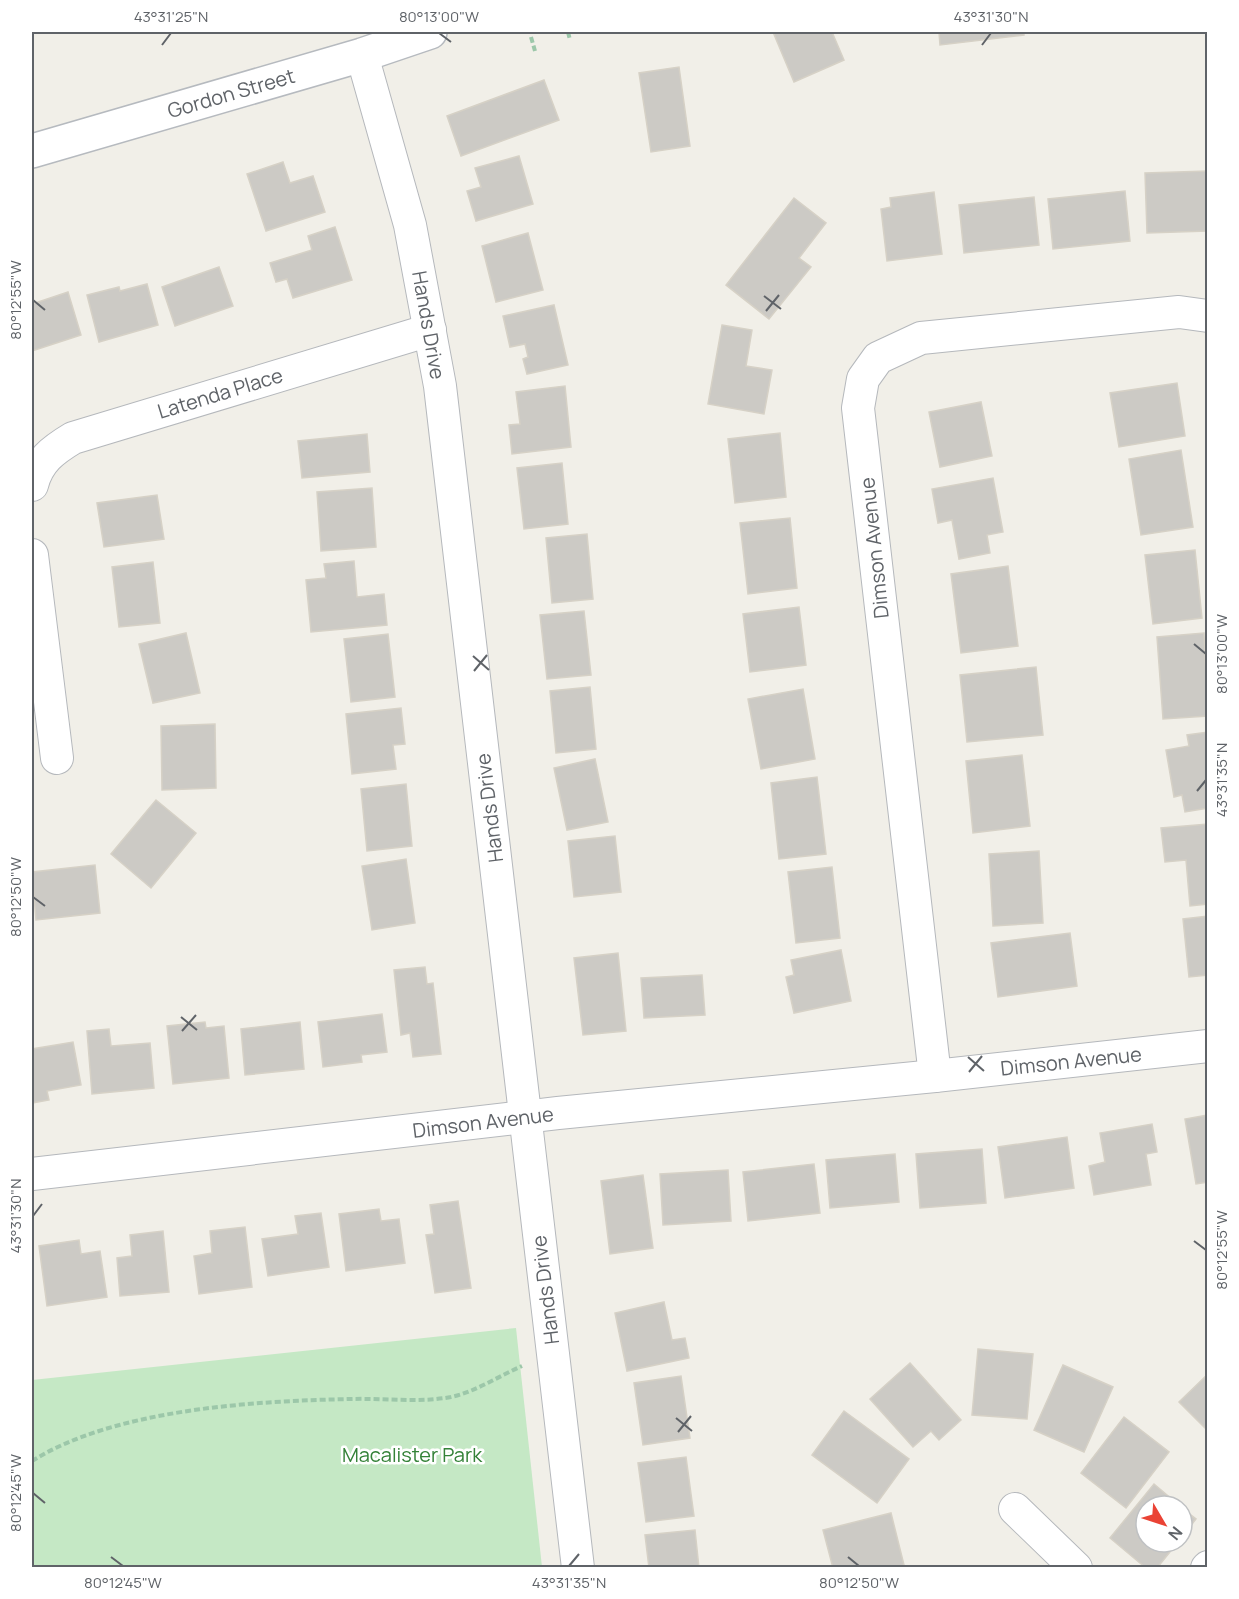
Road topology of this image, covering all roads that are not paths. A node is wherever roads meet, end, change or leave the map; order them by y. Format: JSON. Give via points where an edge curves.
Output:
{"nodes":[{"id":1,"x":430,"y":32,"type":"edge"},
{"id":2,"x":362,"y":55,"type":"junction"},
{"id":3,"x":32,"y":151,"type":"edge"},
{"id":4,"x":1208,"y":316,"type":"edge"},
{"id":5,"x":430,"y":330,"type":"junction"},
{"id":6,"x":32,"y":484,"type":"edge"},
{"id":7,"x":32,"y":555,"type":"edge"},
{"id":8,"x":57,"y":758,"type":"dead end"},
{"id":9,"x":1208,"y":1046,"type":"edge"},
{"id":10,"x":935,"y":1076,"type":"junction"},
{"id":11,"x":526,"y":1117,"type":"junction"},
{"id":12,"x":32,"y":1174,"type":"edge"},
{"id":13,"x":1016,"y":1509,"type":"dead end"},
{"id":14,"x":578,"y":1568,"type":"edge"},
{"id":15,"x":1076,"y":1568,"type":"edge"}],
"edges":[{"from":1,"to":2,"type":"main road","name":"Gordon Street"},
{"from":2,"to":3,"type":"main road","name":"Gordon Street"},
{"from":2,"to":5,"type":"street","name":"Hands Drive","via":[[411,225]]},
{"from":4,"to":10,"type":"street","name":"Dimson Avenue","via":[[1179,312],[921,338],[878,358],[863,379],[858,408]]},
{"from":5,"to":6,"type":"street","name":"Latenda Place","via":[[73,438],[51,451],[35,472]]},
{"from":5,"to":11,"type":"street","name":"Hands Drive","via":[[440,386]]},
{"from":7,"to":8,"type":"street"},
{"from":9,"to":10,"type":"street","name":"Dimson Avenue"},
{"from":10,"to":11,"type":"street","name":"Dimson Avenue"},
{"from":11,"to":12,"type":"street","name":"Dimson Avenue"},
{"from":11,"to":14,"type":"street","name":"Hands Drive"},
{"from":13,"to":15,"type":"street"}]}
